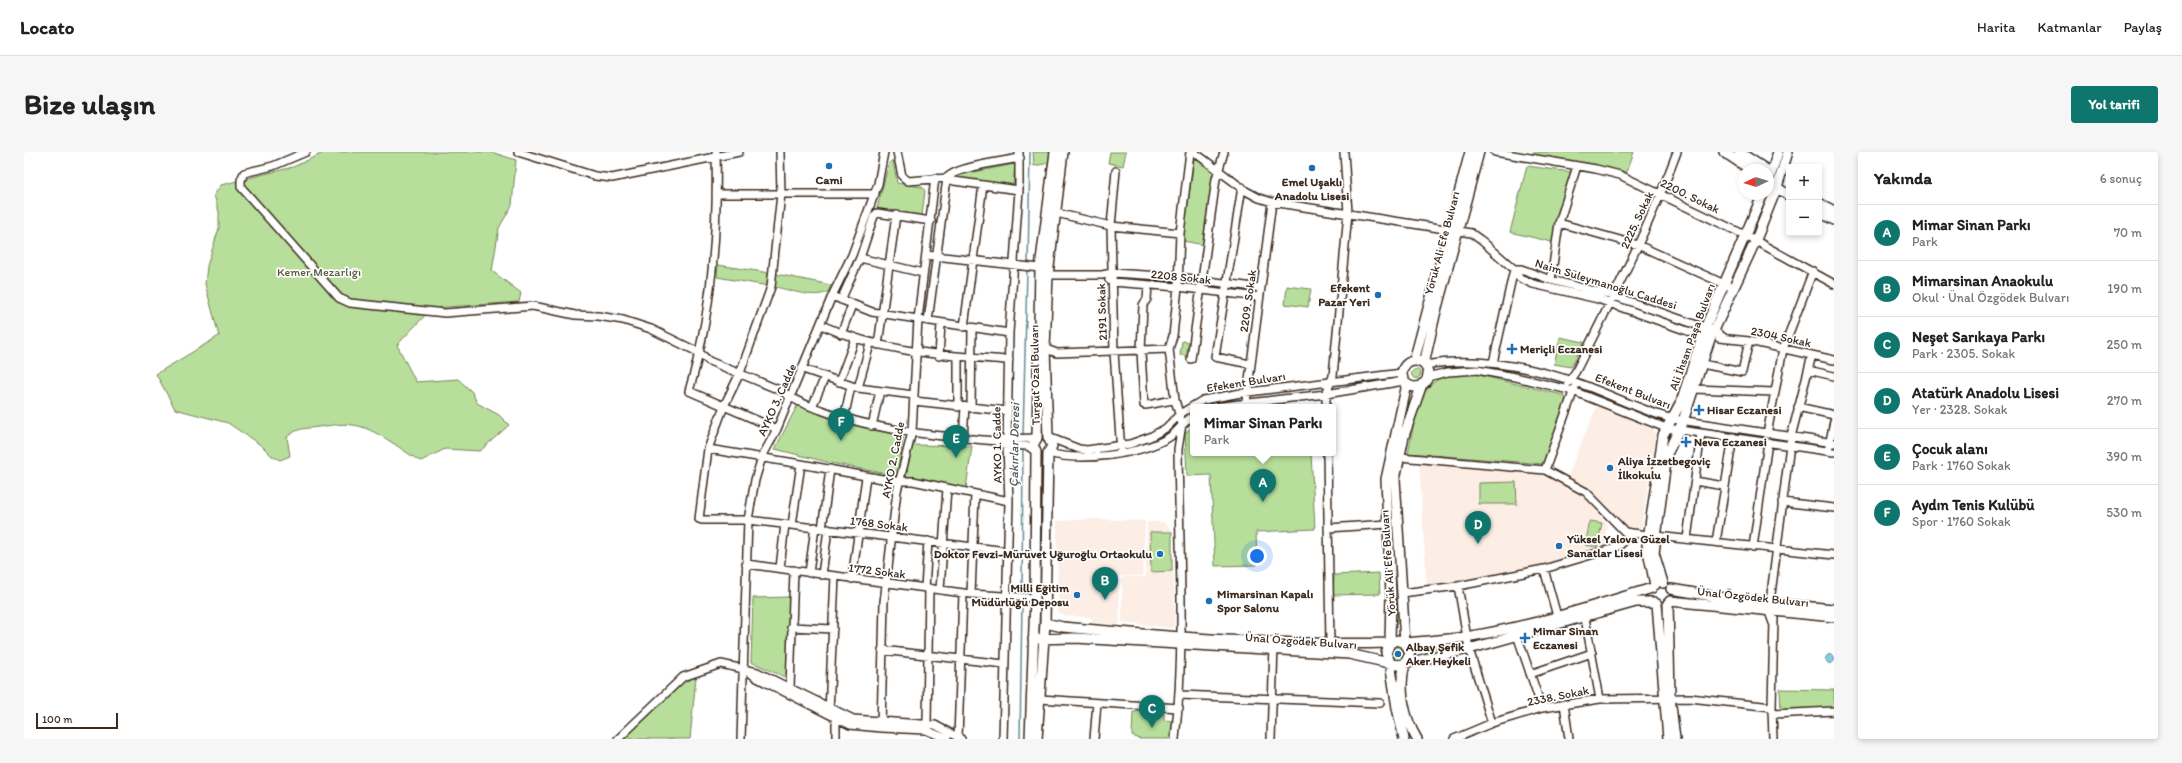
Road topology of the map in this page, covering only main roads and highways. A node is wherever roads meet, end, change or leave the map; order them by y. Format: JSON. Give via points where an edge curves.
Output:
{"nodes":[{"id":1,"x":1055,"y":152,"type":"edge"},
{"id":2,"x":1063,"y":152,"type":"edge"},
{"id":3,"x":1470,"y":152,"type":"edge"},
{"id":4,"x":1479,"y":152,"type":"edge"},
{"id":5,"x":1724,"y":152,"type":"edge"},
{"id":6,"x":1739,"y":152,"type":"edge"},
{"id":7,"x":1778,"y":152,"type":"edge"},
{"id":8,"x":1788,"y":152,"type":"edge"},
{"id":9,"x":1742,"y":164,"type":"edge"},
{"id":10,"x":1753,"y":164,"type":"edge"},
{"id":11,"x":1773,"y":164,"type":"edge"},
{"id":12,"x":1774,"y":178,"type":"edge"},
{"id":13,"x":1780,"y":178,"type":"junction"},
{"id":14,"x":1786,"y":182,"type":"edge"},
{"id":15,"x":1774,"y":184,"type":"edge"},
{"id":16,"x":1777,"y":187,"type":"junction"},
{"id":17,"x":1786,"y":194,"type":"edge"},
{"id":18,"x":1762,"y":200,"type":"edge"},
{"id":19,"x":1822,"y":206,"type":"edge"},
{"id":20,"x":1051,"y":212,"type":"junction"},
{"id":21,"x":1822,"y":213,"type":"edge"},
{"id":22,"x":1834,"y":216,"type":"edge"},
{"id":23,"x":1453,"y":230,"type":"junction"},
{"id":24,"x":1708,"y":334,"type":"junction"},
{"id":25,"x":1041,"y":352,"type":"junction"},
{"id":26,"x":1414,"y":361,"type":"junction"},
{"id":27,"x":1424,"y":365,"type":"junction"},
{"id":28,"x":1404,"y":379,"type":"junction"},
{"id":29,"x":1425,"y":381,"type":"junction"},
{"id":30,"x":1048,"y":437,"type":"junction"},
{"id":31,"x":1027,"y":442,"type":"junction"},
{"id":32,"x":1036,"y":452,"type":"junction"},
{"id":33,"x":1048,"y":453,"type":"junction"},
{"id":34,"x":1652,"y":535,"type":"junction"},
{"id":35,"x":1657,"y":586,"type":"junction"},
{"id":36,"x":1671,"y":589,"type":"junction"},
{"id":37,"x":1669,"y":602,"type":"junction"},
{"id":38,"x":1655,"y":603,"type":"junction"},
{"id":39,"x":1772,"y":607,"type":"junction"},
{"id":40,"x":1834,"y":609,"type":"edge"},
{"id":41,"x":1584,"y":613,"type":"junction"},
{"id":42,"x":1834,"y":617,"type":"edge"},
{"id":43,"x":1045,"y":623,"type":"junction"},
{"id":44,"x":1044,"y":638,"type":"junction"},
{"id":45,"x":1033,"y":639,"type":"junction"},
{"id":46,"x":1181,"y":641,"type":"junction"},
{"id":47,"x":1390,"y":643,"type":"junction"},
{"id":48,"x":1405,"y":643,"type":"junction"},
{"id":49,"x":1274,"y":646,"type":"junction"},
{"id":50,"x":1390,"y":662,"type":"junction"},
{"id":51,"x":1405,"y":662,"type":"junction"},
{"id":52,"x":1667,"y":697,"type":"junction"},
{"id":53,"x":1030,"y":739,"type":"edge"},
{"id":54,"x":1037,"y":739,"type":"edge"},
{"id":55,"x":1404,"y":739,"type":"edge"},
{"id":56,"x":1417,"y":739,"type":"edge"},
{"id":57,"x":1668,"y":739,"type":"edge"},
{"id":58,"x":1675,"y":739,"type":"edge"}],
"edges":[{"from":1,"to":20,"type":"main road","name":"Turgut Ozal Bulvarı"},
{"from":2,"to":20,"type":"main road","name":"Turgut Ozal Bulvarı"},
{"from":3,"to":23,"type":"main road","name":"Yörük Ali Efe Bulvarı"},
{"from":4,"to":23,"type":"main road","name":"Yörük Ali Efe Bulvarı"},
{"from":5,"to":9,"type":"main road"},
{"from":6,"to":10,"type":"main road"},
{"from":7,"to":11,"type":"main road"},
{"from":8,"to":13,"type":"main road"},
{"from":12,"to":13,"type":"main road"},
{"from":13,"to":14,"type":"main road"},
{"from":13,"to":16,"type":"main road"},
{"from":15,"to":16,"type":"main road"},
{"from":16,"to":17,"type":"main road"},
{"from":16,"to":24,"type":"main road","via":[[1755,242]]},
{"from":18,"to":24,"type":"main road","name":"Ali İhsan Paşa Bulvarı","via":[[1724,284]]},
{"from":19,"to":22,"type":"main road"},
{"from":20,"to":25,"type":"main road","name":"Turgut Ozal Bulvarı"},
{"from":20,"to":25,"type":"main road","name":"Turgut Ozal Bulvarı","via":[[1032,267]]},
{"from":21,"to":22,"type":"main road"},
{"from":23,"to":26,"type":"main road","name":"Yörük Ali Efe Bulvarı"},
{"from":23,"to":27,"type":"main road","name":"Yörük Ali Efe Bulvarı"},
{"from":24,"to":34,"type":"main road","name":"Ali İhsan Paşa Bulvarı","via":[[1694,389],[1679,431],[1667,454]]},
{"from":24,"to":34,"type":"main road","name":"Ali İhsan Paşa Bulvarı","via":[[1681,402],[1663,435],[1658,459]]},
{"from":25,"to":30,"type":"main road","name":"Turgut Ozal Bulvarı"},
{"from":25,"to":31,"type":"main road","name":"Turgut Ozal Bulvarı"},
{"from":26,"to":27,"type":"main road"},
{"from":26,"to":28,"type":"main road","via":[[1405,365]]},
{"from":27,"to":29,"type":"main road"},
{"from":28,"to":29,"type":"main road","via":[[1415,387]]},
{"from":28,"to":47,"type":"main road","name":"Yörük Ali Efe Bulvarı","via":[[1387,469]]},
{"from":29,"to":48,"type":"main road","name":"Yörük Ali Efe Bulvarı","via":[[1404,436],[1395,479]]},
{"from":30,"to":31,"type":"main road","name":"Efekent Bulvarı","via":[[1043,436]]},
{"from":30,"to":33,"type":"main road","name":"Turgut Ozal Bulvarı","via":[[1052,446]]},
{"from":31,"to":32,"type":"main road","name":"Turgut Ozal Bulvarı","via":[[1033,445]]},
{"from":32,"to":33,"type":"main road","via":[[1042,455]]},
{"from":32,"to":45,"type":"main road","name":"Turgut Ozal Bulvarı"},
{"from":33,"to":43,"type":"main road","name":"Turgut Ozal Bulvarı"},
{"from":34,"to":35,"type":"main road","name":"Ali İhsan Paşa Bulvarı"},
{"from":35,"to":36,"type":"main road"},
{"from":35,"to":38,"type":"main road","via":[[1650,595]]},
{"from":35,"to":41,"type":"main road","name":"Ünal Özgödek Bulvarı"},
{"from":36,"to":37,"type":"main road"},
{"from":36,"to":39,"type":"main road","name":"Ünal Özgödek Bulvarı"},
{"from":37,"to":38,"type":"main road"},
{"from":37,"to":39,"type":"main road","name":"Ünal Özgödek Bulvarı"},
{"from":37,"to":52,"type":"main road"},
{"from":38,"to":41,"type":"main road","name":"Ünal Özgödek Bulvarı","via":[[1636,602]]},
{"from":38,"to":52,"type":"main road"},
{"from":39,"to":40,"type":"main road","name":"Ünal Özgödek Bulvarı"},
{"from":39,"to":42,"type":"main road","name":"Ünal Özgödek Bulvarı"},
{"from":41,"to":48,"type":"main road","name":"Ünal Özgödek Bulvarı","via":[[1557,616],[1466,637]]},
{"from":41,"to":51,"type":"main road","name":"Ünal Özgödek Bulvarı","via":[[1469,649]]},
{"from":43,"to":44,"type":"main road","name":"Turgut Ozal Bulvarı"},
{"from":43,"to":46,"type":"main road","name":"Ünal Özgödek Bulvarı"},
{"from":44,"to":45,"type":"main road","name":"Ünal Özgödek Bulvarı"},
{"from":44,"to":46,"type":"main road","name":"Ünal Özgödek Bulvarı"},
{"from":44,"to":54,"type":"main road","name":"Turgut Ozal Bulvarı"},
{"from":45,"to":53,"type":"main road","name":"Turgut Ozal Bulvarı"},
{"from":46,"to":49,"type":"main road","name":"Ünal Özgödek Bulvarı"},
{"from":47,"to":48,"type":"main road","name":"Ünal Özgödek Bulvarı","via":[[1398,640]]},
{"from":47,"to":49,"type":"main road","name":"Ünal Özgödek Bulvarı"},
{"from":47,"to":50,"type":"main road","name":"Yörük Ali Efe Bulvarı","via":[[1386,653]]},
{"from":48,"to":51,"type":"main road","name":"Yörük Ali Efe Bulvarı","via":[[1410,652]]},
{"from":49,"to":50,"type":"main road","name":"Ünal Özgödek Bulvarı","via":[[1348,654]]},
{"from":50,"to":51,"type":"main road","name":"Ünal Özgödek Bulvarı","via":[[1398,665]]},
{"from":50,"to":55,"type":"main road","name":"Yörük Ali Efe Bulvarı"},
{"from":51,"to":56,"type":"main road","name":"Yörük Ali Efe Bulvarı","via":[[1403,682],[1407,719]]},
{"from":52,"to":57,"type":"main road"},
{"from":52,"to":58,"type":"main road"}]}
